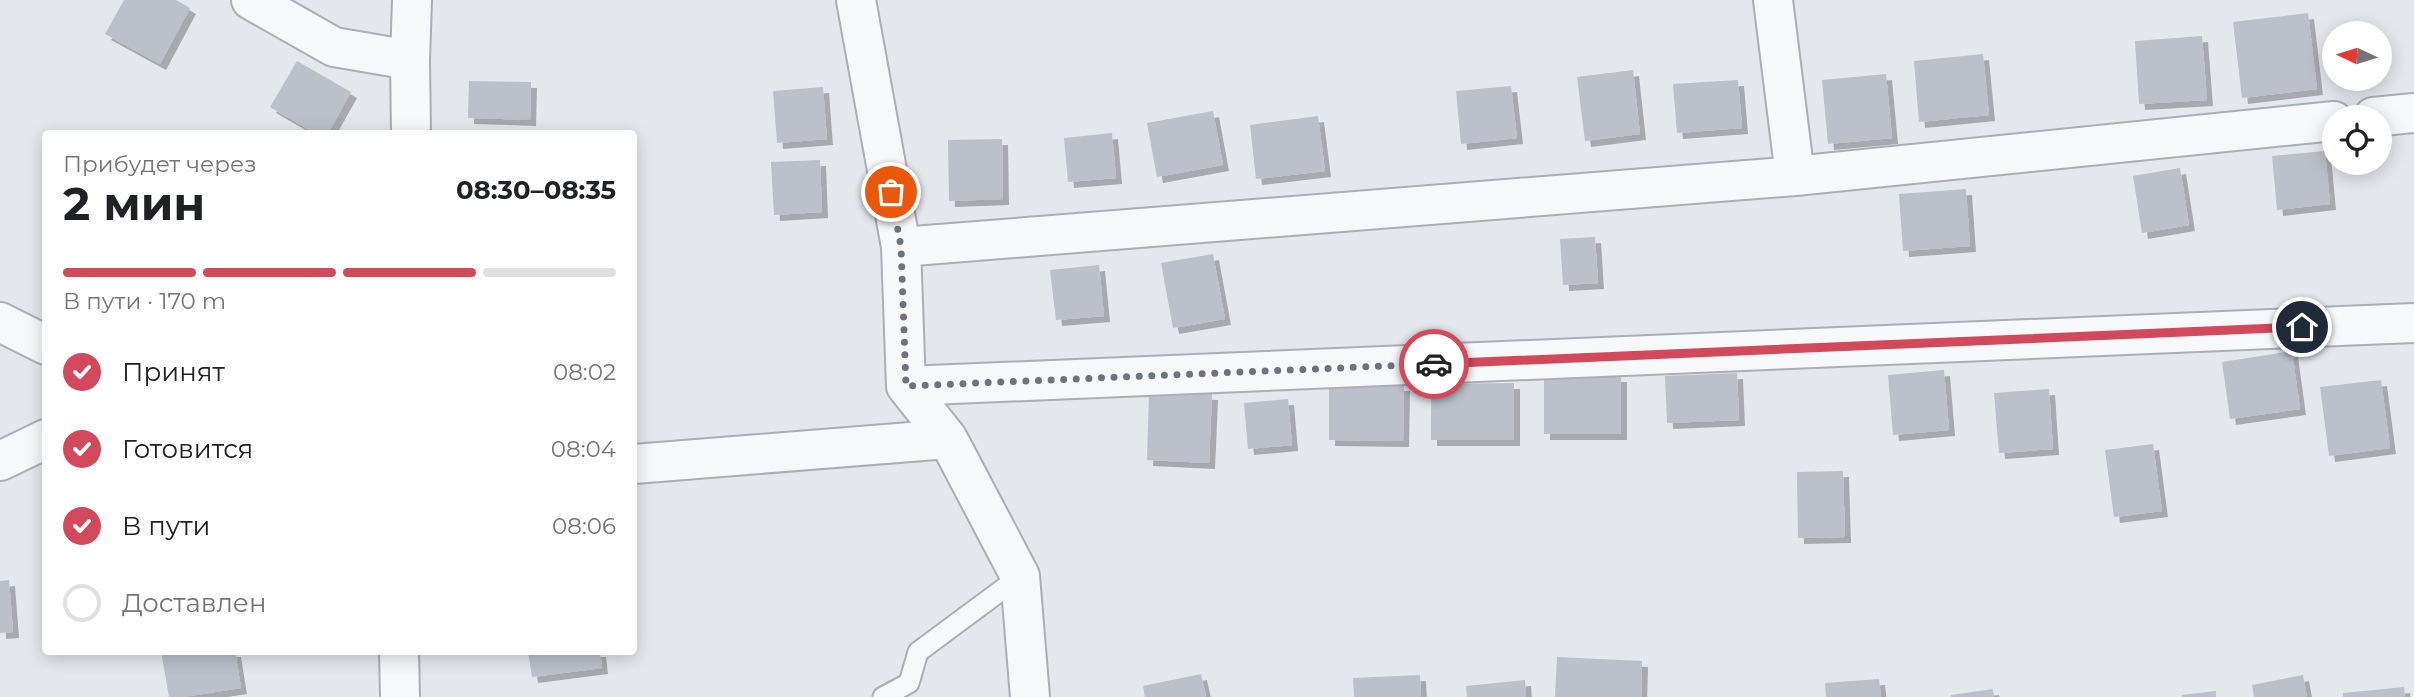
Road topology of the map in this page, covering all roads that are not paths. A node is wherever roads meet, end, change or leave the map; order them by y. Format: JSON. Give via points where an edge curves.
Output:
{"nodes":[{"id":1,"x":251,"y":0,"type":"edge"},
{"id":2,"x":412,"y":0,"type":"edge"},
{"id":3,"x":856,"y":0,"type":"edge"},
{"id":4,"x":1773,"y":0,"type":"edge"},
{"id":5,"x":410,"y":60,"type":"junction"},
{"id":6,"x":2414,"y":113,"type":"edge"},
{"id":7,"x":2392,"y":115,"type":"edge"},
{"id":8,"x":2322,"y":122,"type":"edge"},
{"id":9,"x":411,"y":130,"type":"edge"},
{"id":10,"x":1795,"y":176,"type":"junction"},
{"id":11,"x":901,"y":247,"type":"junction"},
{"id":12,"x":0,"y":323,"type":"edge"},
{"id":13,"x":2414,"y":323,"type":"edge"},
{"id":14,"x":42,"y":343,"type":"edge"},
{"id":15,"x":906,"y":386,"type":"junction"},
{"id":16,"x":948,"y":439,"type":"junction"},
{"id":17,"x":42,"y":441,"type":"edge"},
{"id":18,"x":0,"y":461,"type":"edge"},
{"id":19,"x":637,"y":464,"type":"edge"},
{"id":20,"x":1023,"y":574,"type":"junction"},
{"id":21,"x":399,"y":655,"type":"edge"},
{"id":22,"x":400,"y":697,"type":"edge"},
{"id":23,"x":883,"y":697,"type":"edge"},
{"id":24,"x":1030,"y":697,"type":"edge"}],
"edges":[{"from":1,"to":5,"type":"street","via":[[334,47]]},
{"from":2,"to":5,"type":"street"},
{"from":3,"to":11,"type":"street"},
{"from":4,"to":10,"type":"street"},
{"from":5,"to":9,"type":"street"},
{"from":6,"to":7,"type":"street"},
{"from":8,"to":10,"type":"street"},
{"from":10,"to":11,"type":"street"},
{"from":11,"to":15,"type":"street"},
{"from":12,"to":14,"type":"street"},
{"from":13,"to":15,"type":"street"},
{"from":15,"to":16,"type":"street"},
{"from":16,"to":19,"type":"street"},
{"from":16,"to":20,"type":"street"},
{"from":17,"to":18,"type":"street"},
{"from":20,"to":23,"type":"lane","via":[[919,652],[909,682]]},
{"from":20,"to":24,"type":"street"},
{"from":21,"to":22,"type":"street"}]}
